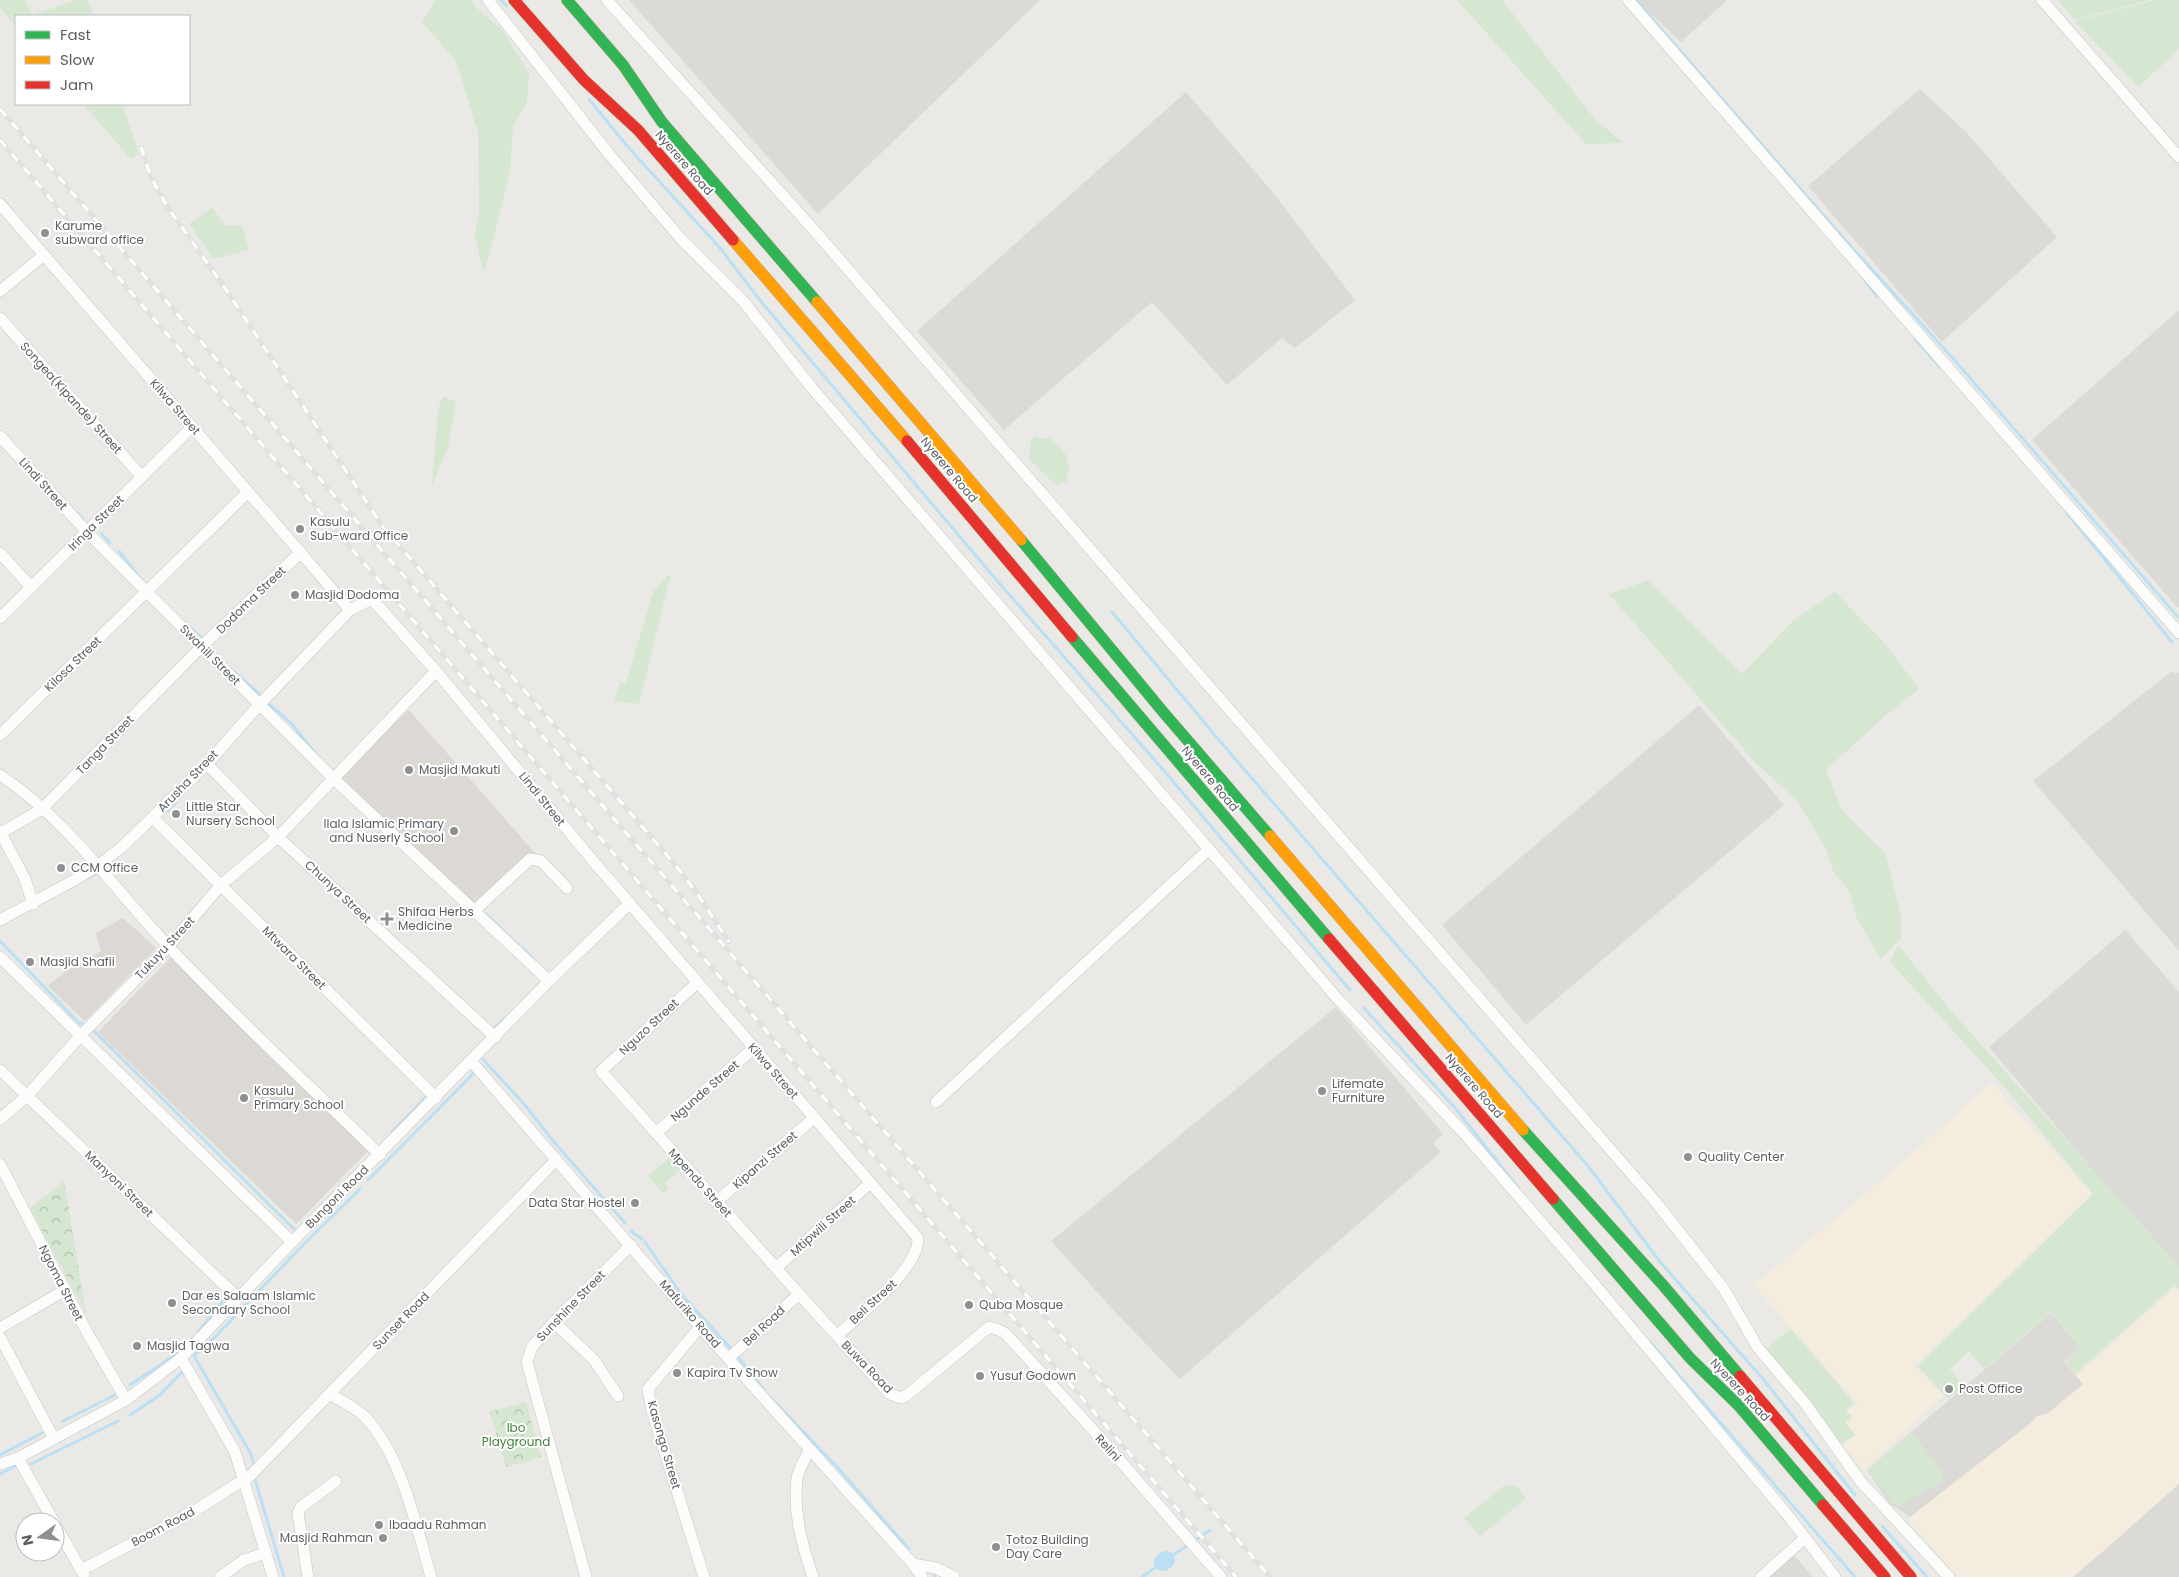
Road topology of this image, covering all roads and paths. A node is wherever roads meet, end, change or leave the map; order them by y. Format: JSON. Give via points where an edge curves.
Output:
{"nodes":[{"id":1,"x":488,"y":0,"type":"edge"},
{"id":2,"x":514,"y":0,"type":"edge"},
{"id":3,"x":567,"y":0,"type":"edge"},
{"id":4,"x":607,"y":0,"type":"edge"},
{"id":5,"x":1628,"y":0,"type":"edge"},
{"id":6,"x":2042,"y":0,"type":"edge"},
{"id":7,"x":2179,"y":157,"type":"edge"},
{"id":8,"x":0,"y":204,"type":"edge"},
{"id":9,"x":44,"y":255,"type":"junction"},
{"id":10,"x":0,"y":291,"type":"edge"},
{"id":11,"x":0,"y":318,"type":"edge"},
{"id":12,"x":192,"y":427,"type":"junction"},
{"id":13,"x":0,"y":436,"type":"edge"},
{"id":14,"x":142,"y":477,"type":"junction"},
{"id":15,"x":248,"y":492,"type":"junction"},
{"id":16,"x":86,"y":532,"type":"junction"},
{"id":17,"x":300,"y":552,"type":"junction"},
{"id":18,"x":0,"y":553,"type":"edge"},
{"id":19,"x":31,"y":587,"type":"junction"},
{"id":20,"x":147,"y":592,"type":"junction"},
{"id":21,"x":350,"y":610,"type":"junction"},
{"id":22,"x":0,"y":618,"type":"edge"},
{"id":23,"x":2179,"y":633,"type":"edge"},
{"id":24,"x":201,"y":647,"type":"junction"},
{"id":25,"x":436,"y":671,"type":"junction"},
{"id":26,"x":259,"y":705,"type":"junction"},
{"id":27,"x":0,"y":735,"type":"edge"},
{"id":28,"x":207,"y":764,"type":"junction"},
{"id":29,"x":0,"y":775,"type":"edge"},
{"id":30,"x":333,"y":778,"type":"junction"},
{"id":31,"x":42,"y":809,"type":"junction"},
{"id":32,"x":153,"y":818,"type":"junction"},
{"id":33,"x":1,"y":832,"type":"edge"},
{"id":34,"x":278,"y":837,"type":"junction"},
{"id":35,"x":1209,"y":849,"type":"junction"},
{"id":36,"x":99,"y":865,"type":"junction"},
{"id":37,"x":221,"y":885,"type":"junction"},
{"id":38,"x":567,"y":888,"type":"dead end"},
{"id":39,"x":630,"y":903,"type":"junction"},
{"id":40,"x":33,"y":904,"type":"junction"},
{"id":41,"x":472,"y":912,"type":"junction"},
{"id":42,"x":0,"y":920,"type":"edge"},
{"id":43,"x":168,"y":947,"type":"junction"},
{"id":44,"x":0,"y":957,"type":"edge"},
{"id":45,"x":549,"y":981,"type":"junction"},
{"id":46,"x":697,"y":982,"type":"junction"},
{"id":47,"x":81,"y":1036,"type":"junction"},
{"id":48,"x":495,"y":1037,"type":"junction"},
{"id":49,"x":754,"y":1048,"type":"junction"},
{"id":50,"x":471,"y":1061,"type":"junction"},
{"id":51,"x":0,"y":1070,"type":"edge"},
{"id":52,"x":601,"y":1071,"type":"joint"},
{"id":53,"x":27,"y":1096,"type":"junction"},
{"id":54,"x":436,"y":1098,"type":"junction"},
{"id":55,"x":936,"y":1102,"type":"dead end"},
{"id":56,"x":814,"y":1118,"type":"junction"},
{"id":57,"x":0,"y":1119,"type":"edge"},
{"id":58,"x":656,"y":1134,"type":"junction"},
{"id":59,"x":380,"y":1155,"type":"junction"},
{"id":60,"x":556,"y":1160,"type":"junction"},
{"id":61,"x":0,"y":1164,"type":"edge"},
{"id":62,"x":870,"y":1183,"type":"junction"},
{"id":63,"x":716,"y":1202,"type":"junction"},
{"id":64,"x":918,"y":1238,"type":"joint"},
{"id":65,"x":292,"y":1242,"type":"junction"},
{"id":66,"x":631,"y":1246,"type":"junction"},
{"id":67,"x":776,"y":1268,"type":"junction"},
{"id":68,"x":65,"y":1290,"type":"junction"},
{"id":69,"x":799,"y":1294,"type":"junction"},
{"id":70,"x":238,"y":1298,"type":"junction"},
{"id":71,"x":554,"y":1322,"type":"junction"},
{"id":72,"x":700,"y":1327,"type":"junction"},
{"id":73,"x":989,"y":1327,"type":"joint"},
{"id":74,"x":0,"y":1328,"type":"edge"},
{"id":75,"x":837,"y":1336,"type":"junction"},
{"id":76,"x":0,"y":1337,"type":"edge"},
{"id":77,"x":181,"y":1358,"type":"junction"},
{"id":78,"x":729,"y":1358,"type":"junction"},
{"id":79,"x":329,"y":1394,"type":"junction"},
{"id":80,"x":618,"y":1396,"type":"dead end"},
{"id":81,"x":126,"y":1400,"type":"junction"},
{"id":82,"x":54,"y":1439,"type":"junction"},
{"id":83,"x":809,"y":1450,"type":"junction"},
{"id":84,"x":18,"y":1458,"type":"junction"},
{"id":85,"x":0,"y":1464,"type":"edge"},
{"id":86,"x":244,"y":1480,"type":"junction"},
{"id":87,"x":336,"y":1481,"type":"dead end"},
{"id":88,"x":48,"y":1512,"type":"edge"},
{"id":89,"x":1805,"y":1538,"type":"junction"},
{"id":90,"x":65,"y":1542,"type":"edge"},
{"id":91,"x":266,"y":1553,"type":"junction"},
{"id":92,"x":913,"y":1564,"type":"junction"},
{"id":93,"x":83,"y":1574,"type":"edge"},
{"id":94,"x":220,"y":1577,"type":"edge"},
{"id":95,"x":273,"y":1577,"type":"edge"},
{"id":96,"x":308,"y":1577,"type":"edge"},
{"id":97,"x":431,"y":1577,"type":"edge"},
{"id":98,"x":586,"y":1577,"type":"edge"},
{"id":99,"x":704,"y":1577,"type":"edge"},
{"id":100,"x":813,"y":1577,"type":"edge"},
{"id":101,"x":922,"y":1577,"type":"edge"},
{"id":102,"x":954,"y":1577,"type":"edge"},
{"id":103,"x":1221,"y":1577,"type":"edge"},
{"id":104,"x":1761,"y":1577,"type":"edge"},
{"id":105,"x":1835,"y":1577,"type":"edge"},
{"id":106,"x":1885,"y":1577,"type":"edge"},
{"id":107,"x":1911,"y":1577,"type":"edge"},
{"id":108,"x":1949,"y":1577,"type":"edge"}],
"edges":[{"from":1,"to":35,"type":"street","via":[[609,154],[681,239],[744,302],[812,388]]},
{"from":2,"to":106,"type":"highway","name":"Nyerere Road","via":[[584,80],[638,130],[919,455],[1364,981],[1684,1350],[1739,1406]]},
{"from":3,"to":107,"type":"highway","name":"Nyerere Road","via":[[623,64],[662,122],[1069,596],[1164,713],[1532,1140],[1662,1284]]},
{"from":4,"to":108,"type":"street","via":[[819,236],[1655,1201],[1724,1289],[1758,1348],[1804,1402],[1860,1482]]},
{"from":5,"to":23,"type":"street"},
{"from":6,"to":7,"type":"street"},
{"from":8,"to":9,"type":"street","name":"Kilwa Street"},
{"from":9,"to":10,"type":"street"},
{"from":9,"to":12,"type":"street","name":"Kilwa Street"},
{"from":11,"to":14,"type":"street","name":"Songea(Kipande) Street"},
{"from":12,"to":14,"type":"street","name":"Iringa Street"},
{"from":12,"to":15,"type":"street","name":"Kilwa Street"},
{"from":13,"to":16,"type":"street","name":"Lindi Street"},
{"from":14,"to":16,"type":"street","name":"Iringa Street"},
{"from":15,"to":17,"type":"street","name":"Kilwa Street"},
{"from":15,"to":20,"type":"street","name":"Kilosa Street"},
{"from":16,"to":19,"type":"street","name":"Iringa Street"},
{"from":16,"to":20,"type":"street","name":"Swahili Street"},
{"from":17,"to":21,"type":"street","name":"Kilwa Street"},
{"from":17,"to":24,"type":"street","name":"Dodoma Street"},
{"from":18,"to":19,"type":"street"},
{"from":19,"to":22,"type":"street","name":"Iringa Street"},
{"from":20,"to":24,"type":"street","name":"Swahili Street"},
{"from":20,"to":27,"type":"street","name":"Kilosa Street"},
{"from":21,"to":25,"type":"street","name":"Lindi Street","via":[[372,599]]},
{"from":21,"to":26,"type":"street","name":"Arusha Street"},
{"from":24,"to":26,"type":"street","name":"Swahili Street"},
{"from":24,"to":31,"type":"street","name":"Tanga Street"},
{"from":25,"to":30,"type":"street","name":"Tukuyu Street"},
{"from":25,"to":39,"type":"street","name":"Lindi Street"},
{"from":26,"to":28,"type":"street","name":"Arusha Street"},
{"from":26,"to":30,"type":"street","name":"Swahili Street"},
{"from":28,"to":32,"type":"street","name":"Arusha Street"},
{"from":28,"to":34,"type":"street","name":"Chunya Street"},
{"from":29,"to":31,"type":"street"},
{"from":30,"to":34,"type":"street","name":"Tukuyu Street"},
{"from":30,"to":41,"type":"street"},
{"from":31,"to":33,"type":"street","name":"Tanga Street"},
{"from":31,"to":36,"type":"street"},
{"from":32,"to":36,"type":"street","name":"Arusha Street"},
{"from":32,"to":37,"type":"street","name":"Mtwara Street"},
{"from":33,"to":40,"type":"street","name":"Tanga Street","via":[[25,879]]},
{"from":34,"to":37,"type":"street","name":"Tukuyu Street"},
{"from":34,"to":48,"type":"street","name":"Chunya Street"},
{"from":35,"to":55,"type":"street"},
{"from":35,"to":89,"type":"street","via":[[1337,998],[1462,1131],[1591,1280]]},
{"from":36,"to":40,"type":"street","name":"Arusha Street"},
{"from":36,"to":43,"type":"street"},
{"from":37,"to":43,"type":"street","name":"Tukuyu Street"},
{"from":37,"to":54,"type":"street","name":"Mtwara Street"},
{"from":38,"to":41,"type":"street","via":[[541,861],[530,859]]},
{"from":39,"to":45,"type":"street","name":"Bungoni Road"},
{"from":39,"to":46,"type":"street","name":"Kilwa Street"},
{"from":40,"to":42,"type":"street","name":"Arusha Street"},
{"from":41,"to":45,"type":"street"},
{"from":43,"to":47,"type":"street","name":"Tukuyu Street"},
{"from":43,"to":59,"type":"street"},
{"from":44,"to":47,"type":"street"},
{"from":45,"to":48,"type":"street","name":"Bungoni Road"},
{"from":46,"to":49,"type":"street","name":"Kilwa Street"},
{"from":46,"to":52,"type":"street","name":"Nguzo Street"},
{"from":47,"to":53,"type":"street","name":"Tukuyu Street"},
{"from":47,"to":65,"type":"street"},
{"from":48,"to":50,"type":"street","name":"Bungoni Road"},
{"from":49,"to":56,"type":"street","name":"Kilwa Street"},
{"from":49,"to":58,"type":"street","name":"Ngunde Street"},
{"from":50,"to":54,"type":"street","name":"Bungoni Road"},
{"from":50,"to":60,"type":"street","name":"Mafuriko Road"},
{"from":51,"to":53,"type":"street","name":"Manyoni Street"},
{"from":52,"to":58,"type":"street","name":"Mpendo Street"},
{"from":53,"to":57,"type":"street","name":"Tukuyu Street"},
{"from":53,"to":70,"type":"street","name":"Manyoni Street"},
{"from":54,"to":59,"type":"street","name":"Bungoni Road"},
{"from":56,"to":62,"type":"street","name":"Kilwa Street"},
{"from":56,"to":63,"type":"street","name":"Kipanzi Street"},
{"from":58,"to":63,"type":"street","name":"Mpendo Street"},
{"from":59,"to":65,"type":"street","name":"Bungoni Road"},
{"from":60,"to":66,"type":"street","name":"Mafuriko Road"},
{"from":60,"to":79,"type":"street","name":"Sunset Road"},
{"from":61,"to":68,"type":"street","name":"Ngoma Street"},
{"from":62,"to":64,"type":"street","name":"Kilwa Street"},
{"from":62,"to":67,"type":"street","name":"Mtipwili Street"},
{"from":63,"to":67,"type":"street","name":"Mpendo Street"},
{"from":64,"to":75,"type":"street","name":"Beli Street","via":[[918,1245],[902,1275]]},
{"from":65,"to":70,"type":"street","name":"Bungoni Road"},
{"from":66,"to":71,"type":"street","name":"Sunshine Street"},
{"from":66,"to":72,"type":"street","name":"Mafuriko Road"},
{"from":67,"to":69,"type":"street","name":"Mpendo Street"},
{"from":68,"to":74,"type":"street"},
{"from":68,"to":81,"type":"street","name":"Ngoma Street"},
{"from":69,"to":75,"type":"street","name":"Buwa Road"},
{"from":69,"to":78,"type":"street","name":"Bel Road"},
{"from":70,"to":77,"type":"street","name":"Bungoni Road"},
{"from":71,"to":80,"type":"street","via":[[594,1360]]},
{"from":71,"to":98,"type":"street","name":"Sunshine Street","via":[[532,1347],[527,1362]]},
{"from":72,"to":78,"type":"street","name":"Mafuriko Road"},
{"from":72,"to":99,"type":"street","name":"Kasongo Street","via":[[648,1389]]},
{"from":73,"to":75,"type":"street","name":"Buwa Road","via":[[901,1398],[890,1394]]},
{"from":73,"to":103,"type":"street","name":"Relini","via":[[1006,1334]]},
{"from":76,"to":82,"type":"street"},
{"from":77,"to":81,"type":"street","name":"Bungoni Road"},
{"from":77,"to":86,"type":"street","via":[[235,1452]]},
{"from":78,"to":83,"type":"street","name":"Mafuriko Road"},
{"from":79,"to":86,"type":"street","name":"Sunset Road"},
{"from":79,"to":97,"type":"street","via":[[365,1418],[385,1444],[409,1504]]},
{"from":81,"to":82,"type":"street","name":"Bungoni Road"},
{"from":82,"to":84,"type":"street","name":"Bungoni Road"},
{"from":83,"to":92,"type":"street","name":"Mafuriko Road"},
{"from":83,"to":100,"type":"street","via":[[797,1477],[797,1504],[802,1544]]},
{"from":84,"to":85,"type":"street","name":"Bungoni Road"},
{"from":84,"to":88,"type":"street"},
{"from":86,"to":91,"type":"street"},
{"from":86,"to":93,"type":"street","name":"Boom Road"},
{"from":87,"to":96,"type":"street","via":[[301,1507],[298,1514]]},
{"from":89,"to":104,"type":"street"},
{"from":89,"to":105,"type":"street"},
{"from":90,"to":93,"type":"street"},
{"from":91,"to":94,"type":"street","via":[[244,1560]]},
{"from":91,"to":95,"type":"street"},
{"from":92,"to":101,"type":"street","name":"Mafuriko Road"},
{"from":92,"to":102,"type":"street","via":[[936,1568]]}]}
